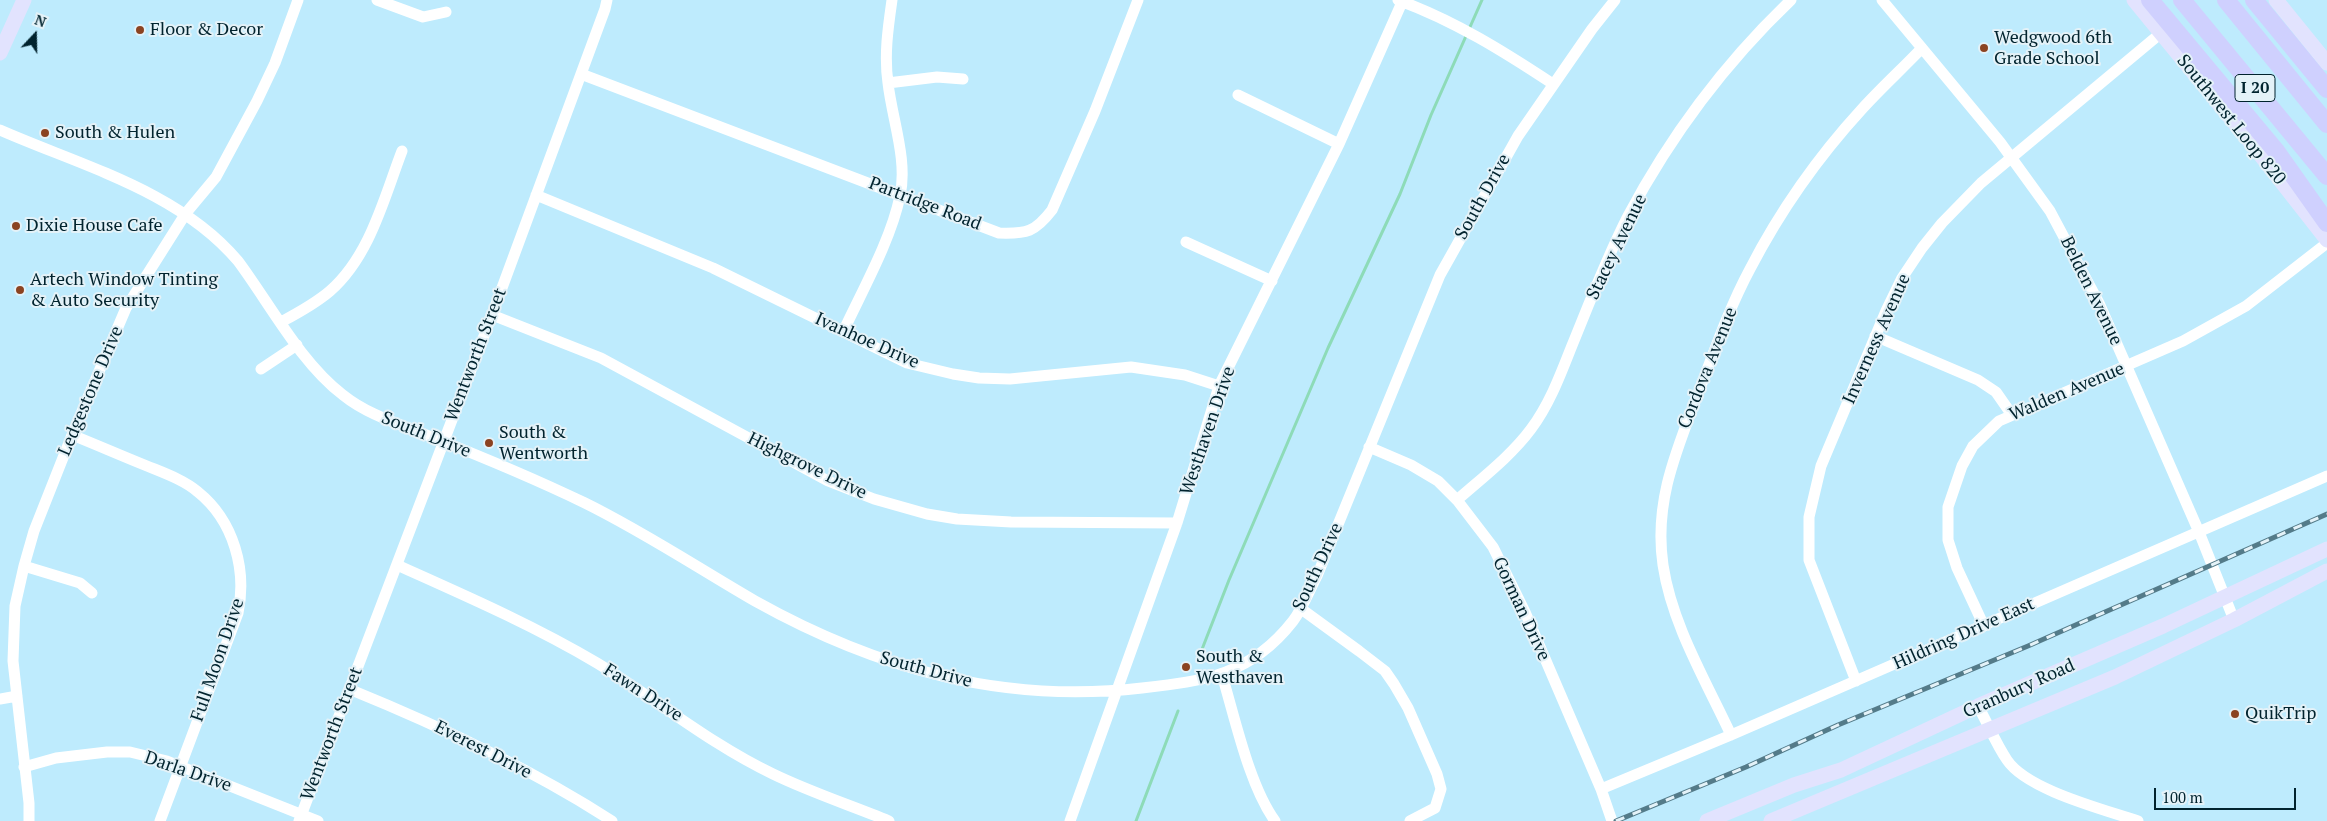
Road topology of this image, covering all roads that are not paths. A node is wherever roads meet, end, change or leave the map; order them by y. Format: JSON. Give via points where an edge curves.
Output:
{"nodes":[{"id":1,"x":24,"y":0,"type":"edge"},
{"id":2,"x":298,"y":0,"type":"edge"},
{"id":3,"x":377,"y":0,"type":"edge"},
{"id":4,"x":607,"y":0,"type":"edge"},
{"id":5,"x":892,"y":0,"type":"edge"},
{"id":6,"x":1138,"y":0,"type":"edge"},
{"id":7,"x":1615,"y":0,"type":"edge"},
{"id":8,"x":1791,"y":0,"type":"edge"},
{"id":9,"x":1882,"y":0,"type":"edge"},
{"id":10,"x":2134,"y":0,"type":"edge"},
{"id":11,"x":2150,"y":0,"type":"edge"},
{"id":12,"x":2182,"y":0,"type":"edge"},
{"id":13,"x":2226,"y":0,"type":"edge"},
{"id":14,"x":2254,"y":0,"type":"edge"},
{"id":15,"x":2276,"y":0,"type":"edge"},
{"id":16,"x":1401,"y":1,"type":"edge"},
{"id":17,"x":446,"y":12,"type":"dead end"},
{"id":18,"x":2161,"y":33,"type":"junction"},
{"id":19,"x":1922,"y":48,"type":"junction"},
{"id":20,"x":0,"y":53,"type":"edge"},
{"id":21,"x":2327,"y":63,"type":"edge"},
{"id":22,"x":581,"y":74,"type":"junction"},
{"id":23,"x":962,"y":79,"type":"dead end"},
{"id":24,"x":888,"y":83,"type":"junction"},
{"id":25,"x":1553,"y":84,"type":"junction"},
{"id":26,"x":2327,"y":89,"type":"edge"},
{"id":27,"x":1238,"y":95,"type":"dead end"},
{"id":28,"x":2327,"y":124,"type":"edge"},
{"id":29,"x":0,"y":130,"type":"edge"},
{"id":30,"x":1339,"y":144,"type":"junction"},
{"id":31,"x":402,"y":151,"type":"dead end"},
{"id":32,"x":2011,"y":157,"type":"junction"},
{"id":33,"x":2327,"y":176,"type":"edge"},
{"id":34,"x":536,"y":195,"type":"junction"},
{"id":35,"x":900,"y":195,"type":"junction"},
{"id":36,"x":186,"y":214,"type":"junction"},
{"id":37,"x":2327,"y":223,"type":"edge"},
{"id":38,"x":1186,"y":242,"type":"dead end"},
{"id":39,"x":2327,"y":242,"type":"edge"},
{"id":40,"x":1272,"y":281,"type":"junction"},
{"id":41,"x":492,"y":315,"type":"junction"},
{"id":42,"x":282,"y":322,"type":"junction"},
{"id":43,"x":843,"y":332,"type":"junction"},
{"id":44,"x":1875,"y":336,"type":"junction"},
{"id":45,"x":297,"y":345,"type":"junction"},
{"id":46,"x":2127,"y":366,"type":"junction"},
{"id":47,"x":261,"y":369,"type":"dead end"},
{"id":48,"x":1220,"y":386,"type":"junction"},
{"id":49,"x":2012,"y":416,"type":"junction"},
{"id":50,"x":72,"y":435,"type":"junction"},
{"id":51,"x":443,"y":441,"type":"junction"},
{"id":52,"x":1369,"y":447,"type":"junction"},
{"id":53,"x":2327,"y":476,"type":"edge"},
{"id":54,"x":1457,"y":500,"type":"junction"},
{"id":55,"x":1177,"y":523,"type":"junction"},
{"id":56,"x":2199,"y":532,"type":"junction"},
{"id":57,"x":2327,"y":549,"type":"edge"},
{"id":58,"x":397,"y":565,"type":"junction"},
{"id":59,"x":24,"y":566,"type":"junction"},
{"id":60,"x":2327,"y":571,"type":"edge"},
{"id":61,"x":92,"y":593,"type":"dead end"},
{"id":62,"x":2225,"y":598,"type":"junction"},
{"id":63,"x":1300,"y":608,"type":"junction"},
{"id":64,"x":2234,"y":620,"type":"junction"},
{"id":65,"x":1984,"y":626,"type":"junction"},
{"id":66,"x":1222,"y":675,"type":"junction"},
{"id":67,"x":1856,"y":681,"type":"junction"},
{"id":68,"x":349,"y":689,"type":"junction"},
{"id":69,"x":1118,"y":691,"type":"junction"},
{"id":70,"x":17,"y":696,"type":"junction"},
{"id":71,"x":0,"y":699,"type":"edge"},
{"id":72,"x":1978,"y":706,"type":"junction"},
{"id":73,"x":1991,"y":729,"type":"junction"},
{"id":74,"x":1731,"y":735,"type":"junction"},
{"id":75,"x":24,"y":767,"type":"junction"},
{"id":76,"x":180,"y":767,"type":"junction"},
{"id":77,"x":1601,"y":789,"type":"junction"},
{"id":78,"x":300,"y":818,"type":"edge"},
{"id":79,"x":29,"y":821,"type":"edge"},
{"id":80,"x":160,"y":821,"type":"edge"},
{"id":81,"x":318,"y":821,"type":"edge"},
{"id":82,"x":612,"y":821,"type":"edge"},
{"id":83,"x":889,"y":821,"type":"edge"},
{"id":84,"x":1070,"y":821,"type":"edge"},
{"id":85,"x":1275,"y":821,"type":"edge"},
{"id":86,"x":1410,"y":821,"type":"edge"},
{"id":87,"x":1612,"y":821,"type":"edge"},
{"id":88,"x":1707,"y":821,"type":"edge"},
{"id":89,"x":1771,"y":821,"type":"edge"},
{"id":90,"x":2138,"y":821,"type":"edge"}],
"edges":[{"from":1,"to":20,"type":"main road"},
{"from":2,"to":36,"type":"street","name":"Ledgestone Drive","via":[[257,101],[216,177]]},
{"from":3,"to":17,"type":"street","via":[[423,17]]},
{"from":4,"to":22,"type":"street","name":"Wentworth Street"},
{"from":5,"to":24,"type":"street","via":[[886,55]]},
{"from":6,"to":35,"type":"street","name":"Partridge Road","via":[[1095,112],[1052,210],[1043,222],[1031,231],[1000,233]]},
{"from":7,"to":25,"type":"street","name":"South Drive"},
{"from":8,"to":54,"type":"street","name":"Stacey Avenue","via":[[1724,72],[1661,160],[1628,216],[1549,401],[1530,430]]},
{"from":9,"to":19,"type":"street","name":"Belden Avenue"},
{"from":10,"to":18,"type":"main road","name":"Southwest Loop 820"},
{"from":11,"to":37,"type":"highway","via":[[2276,151]]},
{"from":12,"to":33,"type":"highway","number":"I 20"},
{"from":13,"to":28,"type":"highway","number":"I 20"},
{"from":14,"to":26,"type":"highway"},
{"from":15,"to":21,"type":"main road"},
{"from":16,"to":25,"type":"street","via":[[1484,39]]},
{"from":16,"to":30,"type":"street","name":"Westhaven Drive"},
{"from":18,"to":32,"type":"street","name":"Inverness Avenue"},
{"from":18,"to":39,"type":"main road","name":"Southwest Loop 820"},
{"from":19,"to":32,"type":"street","name":"Belden Avenue"},
{"from":19,"to":74,"type":"street","name":"Cordova Avenue","via":[[1863,108],[1791,199],[1749,270],[1728,316],[1671,463],[1660,529],[1663,565],[1681,627]]},
{"from":22,"to":34,"type":"street","name":"Wentworth Street"},
{"from":22,"to":35,"type":"street","name":"Partridge Road"},
{"from":23,"to":24,"type":"street","via":[[937,77]]},
{"from":24,"to":35,"type":"street","via":[[900,158]]},
{"from":25,"to":52,"type":"street","name":"South Drive","via":[[1518,136],[1440,275]]},
{"from":27,"to":30,"type":"street"},
{"from":29,"to":36,"type":"street","name":"South Drive","via":[[117,179]]},
{"from":30,"to":40,"type":"street","name":"Westhaven Drive"},
{"from":31,"to":42,"type":"street","via":[[376,220],[354,264],[330,290]]},
{"from":32,"to":44,"type":"street","name":"Inverness Avenue","via":[[1981,183],[1922,248],[1902,278]]},
{"from":32,"to":46,"type":"street","name":"Belden Avenue","via":[[2050,211],[2087,276]]},
{"from":34,"to":41,"type":"street","name":"Wentworth Street"},
{"from":34,"to":43,"type":"street","name":"Ivanhoe Drive","via":[[713,268]]},
{"from":35,"to":43,"type":"street","via":[[880,253]]},
{"from":36,"to":42,"type":"street","name":"South Drive","via":[[224,244]]},
{"from":36,"to":50,"type":"street","name":"Ledgestone Drive","via":[[126,308]]},
{"from":38,"to":40,"type":"street"},
{"from":39,"to":46,"type":"street","name":"Walden Avenue","via":[[2246,306],[2193,337]]},
{"from":40,"to":48,"type":"street","name":"Westhaven Drive"},
{"from":41,"to":51,"type":"street","name":"Wentworth Street"},
{"from":41,"to":55,"type":"street","name":"Highgrove Drive","via":[[601,358],[828,480],[874,498],[927,514],[958,519]]},
{"from":42,"to":45,"type":"street","name":"South Drive"},
{"from":43,"to":48,"type":"street","name":"Ivanhoe Drive","via":[[907,363],[979,378],[1010,379],[1131,367],[1166,371]]},
{"from":44,"to":49,"type":"street","via":[[1984,383],[1996,392]]},
{"from":44,"to":67,"type":"street","name":"Inverness Avenue","via":[[1821,466],[1808,517],[1809,560]]},
{"from":45,"to":47,"type":"street"},
{"from":45,"to":51,"type":"street","name":"South Drive","via":[[343,396],[372,413]]},
{"from":46,"to":49,"type":"street","name":"Walden Avenue"},
{"from":46,"to":56,"type":"street","name":"Belden Avenue"},
{"from":48,"to":55,"type":"street","name":"Westhaven Drive"},
{"from":49,"to":65,"type":"street","name":"Walden Avenue","via":[[2000,421],[1973,446],[1962,466],[1948,507],[1951,552]]},
{"from":50,"to":59,"type":"street","name":"Ledgestone Drive","via":[[34,530]]},
{"from":50,"to":76,"type":"street","name":"Full Moon Drive","via":[[176,478],[198,492],[224,522],[233,542],[242,578],[238,614]]},
{"from":51,"to":58,"type":"street","name":"Wentworth Street"},
{"from":51,"to":69,"type":"street","name":"South Drive","via":[[539,480],[593,507],[649,536],[784,616],[872,656],[950,679],[989,686],[1046,692]]},
{"from":52,"to":54,"type":"street","name":"Gorman Drive","via":[[1411,464],[1438,481]]},
{"from":52,"to":63,"type":"street","name":"South Drive","via":[[1317,576]]},
{"from":53,"to":56,"type":"street","name":"Hildring Drive East"},
{"from":54,"to":77,"type":"street","name":"Gorman Drive","via":[[1493,547],[1506,572]]},
{"from":55,"to":69,"type":"street","name":"Westhaven Drive"},
{"from":56,"to":62,"type":"street","name":"Belden Avenue"},
{"from":56,"to":65,"type":"street","name":"Hildring Drive East"},
{"from":57,"to":62,"type":"main road","name":"Granbury Road"},
{"from":58,"to":68,"type":"street","name":"Wentworth Street"},
{"from":58,"to":83,"type":"street","name":"Fawn Drive","via":[[501,611],[597,663],[725,748],[772,774]]},
{"from":59,"to":61,"type":"street","via":[[80,583]]},
{"from":59,"to":70,"type":"street","name":"Ledgestone Drive","via":[[15,606],[13,660]]},
{"from":60,"to":64,"type":"main road","name":"Granbury Road"},
{"from":62,"to":64,"type":"street","name":"Belden Avenue"},
{"from":62,"to":72,"type":"main road","name":"Granbury Road"},
{"from":63,"to":66,"type":"street","name":"South Drive","via":[[1294,620],[1267,648]]},
{"from":63,"to":86,"type":"street","via":[[1385,672],[1408,708],[1441,789],[1435,808]]},
{"from":64,"to":73,"type":"main road","name":"Granbury Road","via":[[2116,677]]},
{"from":65,"to":67,"type":"street","name":"Hildring Drive East"},
{"from":66,"to":69,"type":"street","name":"South Drive"},
{"from":66,"to":85,"type":"street","via":[[1257,788]]},
{"from":67,"to":74,"type":"street","name":"Hildring Drive East"},
{"from":68,"to":78,"type":"street","name":"Wentworth Street"},
{"from":68,"to":82,"type":"street","name":"Everest Drive","via":[[501,758]]},
{"from":69,"to":84,"type":"street","name":"Westhaven Drive"},
{"from":70,"to":71,"type":"street"},
{"from":70,"to":75,"type":"street","name":"Ledgestone Drive"},
{"from":72,"to":73,"type":"street"},
{"from":72,"to":88,"type":"main road","name":"Granbury Road","via":[[1841,770],[1794,785]]},
{"from":73,"to":89,"type":"main road","name":"Granbury Road"},
{"from":73,"to":90,"type":"street","via":[[2008,761],[2021,775],[2050,790]]},
{"from":74,"to":77,"type":"street","name":"Hildring Drive East"},
{"from":75,"to":76,"type":"street","name":"Darla Drive","via":[[56,758],[107,752],[130,752]]},
{"from":75,"to":79,"type":"street","name":"Ledgestone Drive"},
{"from":76,"to":78,"type":"street","name":"Darla Drive"},
{"from":76,"to":80,"type":"street","name":"Full Moon Drive"},
{"from":77,"to":87,"type":"street","name":"Gorman Drive"},
{"from":78,"to":81,"type":"street","name":"Darla Drive"}]}
